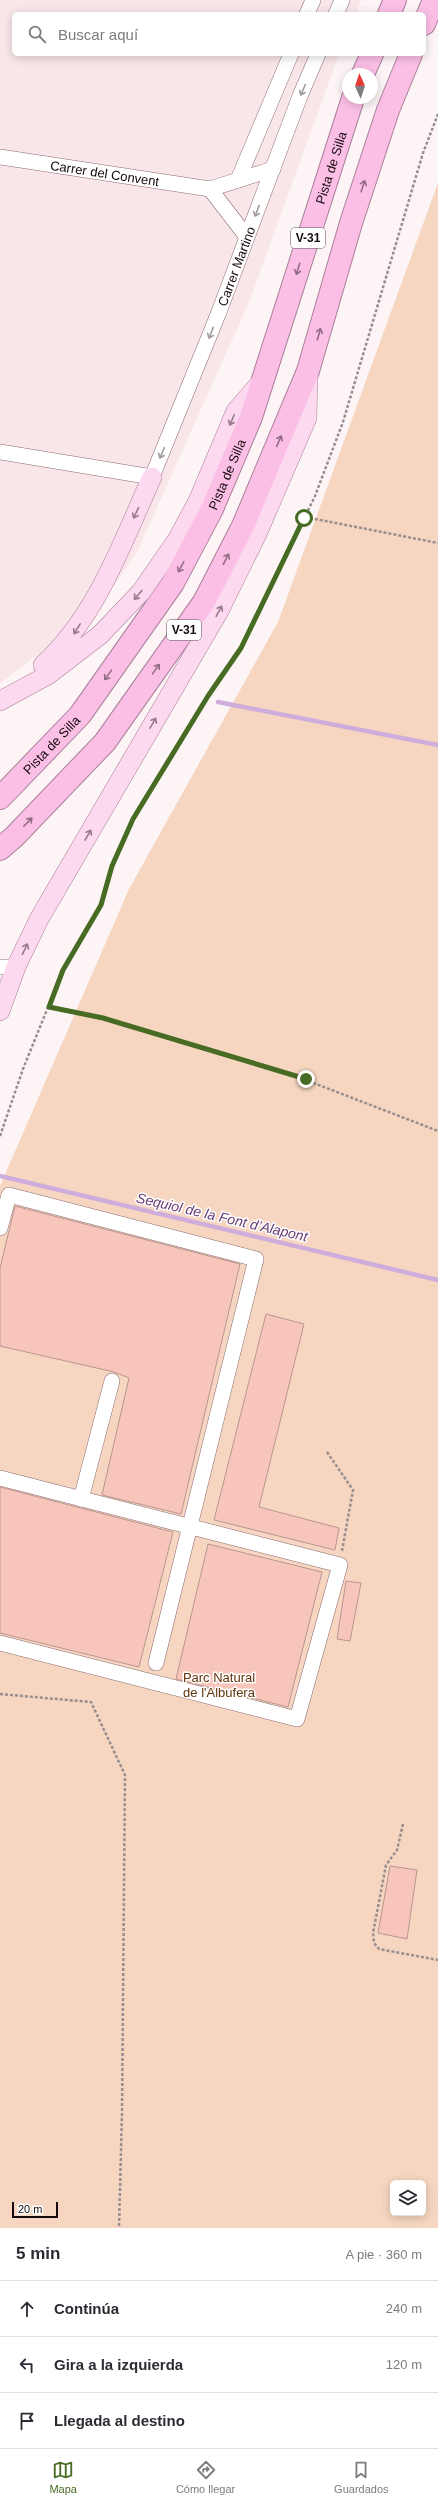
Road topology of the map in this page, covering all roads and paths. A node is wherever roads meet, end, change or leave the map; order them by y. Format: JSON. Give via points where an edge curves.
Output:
{"nodes":[{"id":1,"x":313,"y":0,"type":"edge"},
{"id":2,"x":342,"y":0,"type":"edge"},
{"id":3,"x":395,"y":0,"type":"edge"},
{"id":4,"x":434,"y":0,"type":"edge"},
{"id":5,"x":308,"y":12,"type":"edge"},
{"id":6,"x":337,"y":12,"type":"edge"},
{"id":7,"x":390,"y":12,"type":"edge"},
{"id":8,"x":426,"y":19,"type":"edge"},
{"id":9,"x":290,"y":56,"type":"edge"},
{"id":10,"x":317,"y":56,"type":"edge"},
{"id":11,"x":371,"y":56,"type":"edge"},
{"id":12,"x":410,"y":56,"type":"edge"},
{"id":13,"x":366,"y":68,"type":"edge"},
{"id":14,"x":351,"y":104,"type":"edge"},
{"id":15,"x":438,"y":114,"type":"edge"},
{"id":16,"x":0,"y":157,"type":"edge"},
{"id":17,"x":273,"y":169,"type":"junction"},
{"id":18,"x":238,"y":180,"type":"junction"},
{"id":19,"x":210,"y":189,"type":"junction"},
{"id":20,"x":247,"y":237,"type":"junction"},
{"id":21,"x":308,"y":371,"type":"junction"},
{"id":22,"x":264,"y":378,"type":"junction"},
{"id":23,"x":0,"y":452,"type":"edge"},
{"id":24,"x":152,"y":478,"type":"junction"},
{"id":25,"x":305,"y":517,"type":"junction"},
{"id":26,"x":438,"y":543,"type":"edge"},
{"id":27,"x":0,"y":700,"type":"edge"},
{"id":28,"x":0,"y":798,"type":"edge"},
{"id":29,"x":0,"y":849,"type":"edge"},
{"id":30,"x":8,"y":967,"type":"edge"},
{"id":31,"x":49,"y":1007,"type":"junction"},
{"id":32,"x":0,"y":1011,"type":"edge"},
{"id":33,"x":438,"y":1131,"type":"edge"},
{"id":34,"x":0,"y":1136,"type":"edge"},
{"id":35,"x":0,"y":1228,"type":"edge"},
{"id":36,"x":112,"y":1381,"type":"dead end"},
{"id":37,"x":327,"y":1452,"type":"dead end"},
{"id":38,"x":0,"y":1478,"type":"edge"},
{"id":39,"x":81,"y":1499,"type":"junction"},
{"id":40,"x":190,"y":1527,"type":"junction"},
{"id":41,"x":340,"y":1565,"type":"junction"},
{"id":42,"x":0,"y":1643,"type":"edge"},
{"id":43,"x":156,"y":1664,"type":"dead end"},
{"id":44,"x":0,"y":1694,"type":"edge"},
{"id":45,"x":403,"y":1824,"type":"dead end"},
{"id":46,"x":438,"y":1960,"type":"edge"},
{"id":47,"x":119,"y":2228,"type":"edge"}],
"edges":[{"from":1,"to":5,"type":"street"},
{"from":2,"to":6,"type":"street"},
{"from":3,"to":7,"type":"highway"},
{"from":4,"to":8,"type":"highway"},
{"from":9,"to":18,"type":"street"},
{"from":10,"to":17,"type":"street","name":"Carrer Martino","one_way":true},
{"from":11,"to":13,"type":"highway"},
{"from":21,"to":12,"type":"highway","number":"V-31","one_way":true,"via":[[351,223],[388,110]]},
{"from":14,"to":22,"type":"highway","name":"Pista de Silla","number":"V-31","one_way":true},
{"from":15,"to":25,"type":"path","via":[[423,153],[343,422]]},
{"from":16,"to":19,"type":"street","name":"Carrer del Convent"},
{"from":17,"to":18,"type":"street","name":"Carrer del Convent"},
{"from":17,"to":20,"type":"street","name":"Carrer Martino","one_way":true},
{"from":18,"to":19,"type":"street","name":"Carrer del Convent"},
{"from":19,"to":20,"type":"street"},
{"from":20,"to":24,"type":"street","name":"Carrer Martino","one_way":true},
{"from":29,"to":21,"type":"highway","number":"V-31","one_way":true,"via":[[105,742],[204,602],[243,526]]},
{"from":30,"to":21,"type":"main road","one_way":true,"via":[[39,919],[219,611],[258,534],[307,418]]},
{"from":22,"to":27,"type":"main road","one_way":true,"via":[[236,411],[198,501],[177,540],[140,592],[100,635],[48,675]]},
{"from":22,"to":28,"type":"highway","name":"Pista de Silla","number":"V-31","one_way":true,"via":[[251,417],[212,509],[173,582],[80,715]]},
{"from":23,"to":24,"type":"street"},
{"from":24,"to":27,"type":"main road","one_way":true,"via":[[102,587],[73,635],[39,669]]},
{"from":25,"to":26,"type":"path"},
{"from":25,"to":31,"type":"path","via":[[241,648],[208,696],[133,819],[112,866],[101,905],[63,970]]},
{"from":30,"to":32,"type":"main road"},
{"from":31,"to":33,"type":"path","via":[[103,1018],[280,1070]]},
{"from":31,"to":34,"type":"path","via":[[23,1069]]},
{"from":35,"to":40,"type":"street","via":[[9,1195],[256,1259]]},
{"from":36,"to":39,"type":"street"},
{"from":37,"to":41,"type":"path","via":[[353,1490]]},
{"from":38,"to":39,"type":"street"},
{"from":39,"to":40,"type":"street"},
{"from":40,"to":41,"type":"street"},
{"from":40,"to":43,"type":"street"},
{"from":41,"to":42,"type":"street","via":[[297,1719]]},
{"from":44,"to":47,"type":"path","via":[[90,1702],[125,1775]]},
{"from":45,"to":46,"type":"path","via":[[397,1850],[386,1865],[373,1933],[374,1943],[379,1949]]}]}
